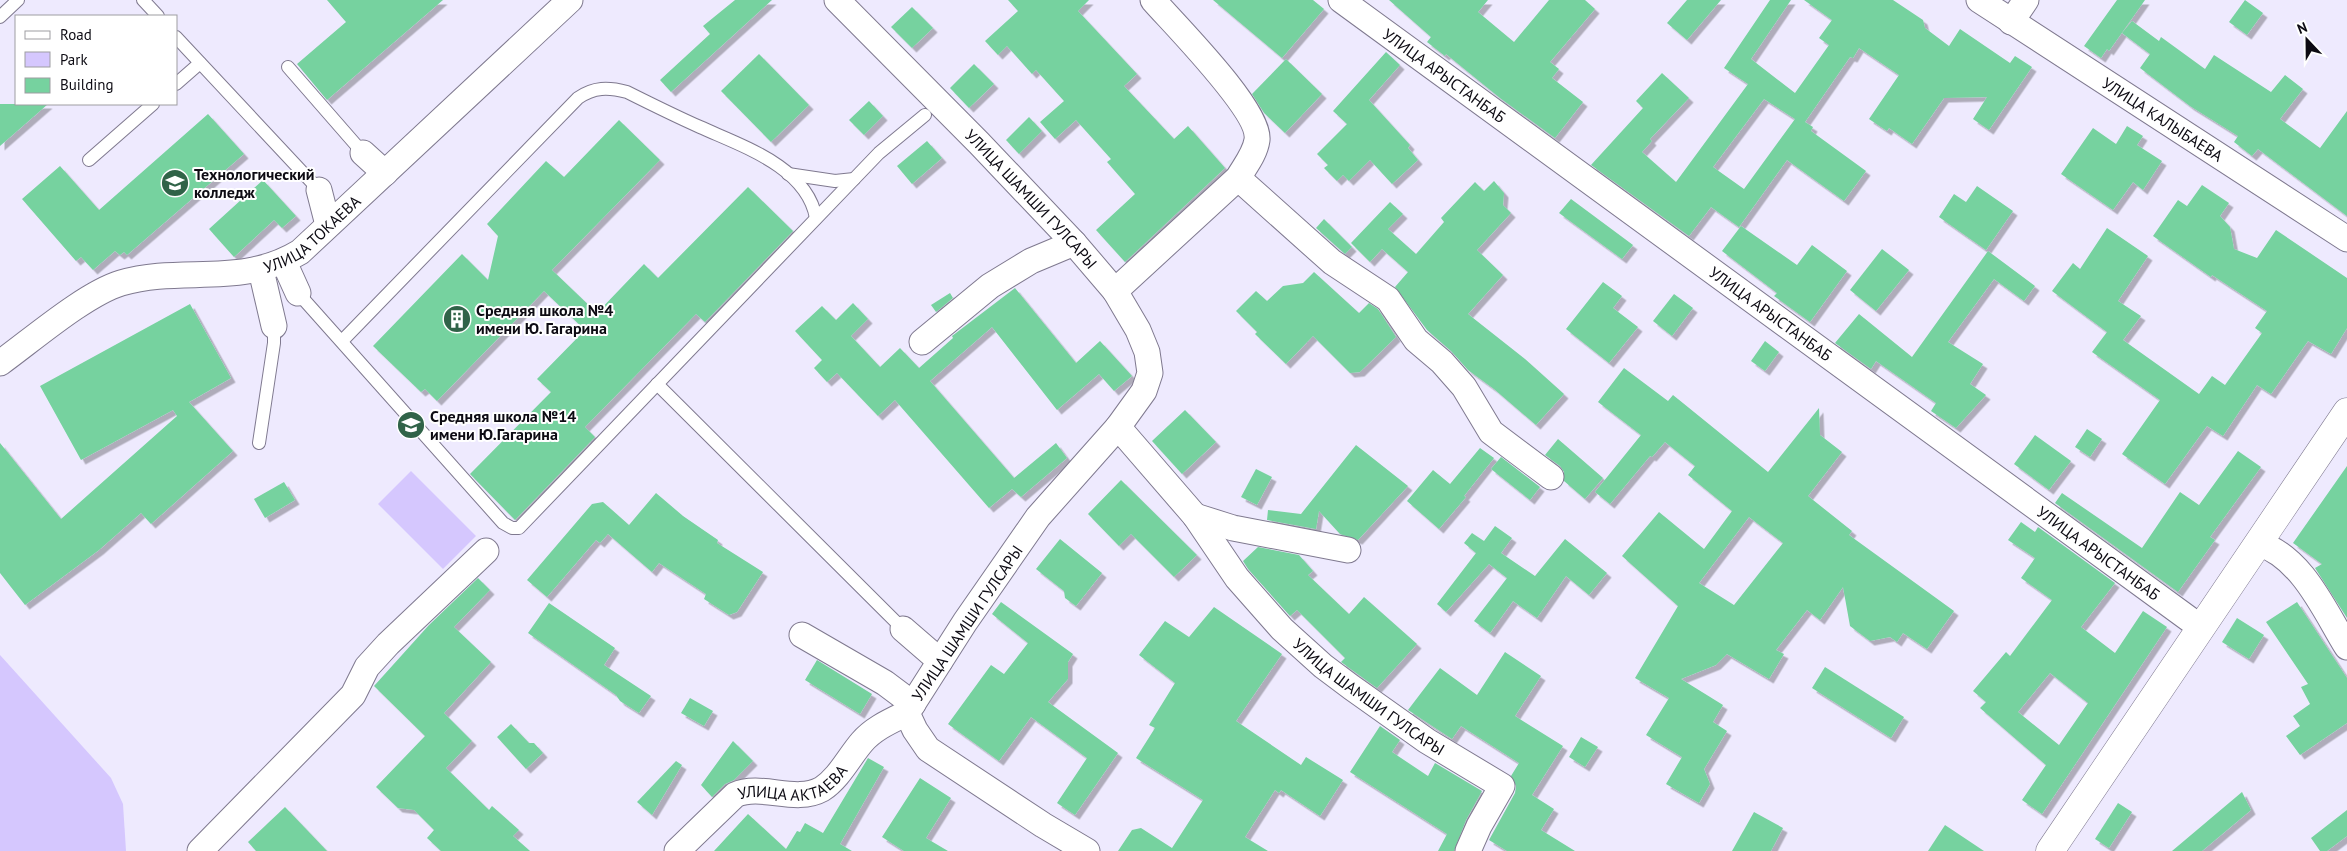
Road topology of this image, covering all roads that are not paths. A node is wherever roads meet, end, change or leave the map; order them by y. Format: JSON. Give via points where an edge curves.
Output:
{"nodes":[{"id":1,"x":18,"y":0,"type":"edge"},
{"id":2,"x":143,"y":0,"type":"edge"},
{"id":3,"x":570,"y":0,"type":"edge"},
{"id":4,"x":838,"y":0,"type":"edge"},
{"id":5,"x":1153,"y":0,"type":"edge"},
{"id":6,"x":1341,"y":0,"type":"edge"},
{"id":7,"x":1978,"y":0,"type":"edge"},
{"id":8,"x":2026,"y":0,"type":"edge"},
{"id":9,"x":157,"y":15,"type":"edge"},
{"id":10,"x":0,"y":17,"type":"edge"},
{"id":11,"x":2011,"y":22,"type":"junction"},
{"id":12,"x":178,"y":39,"type":"edge"},
{"id":13,"x":200,"y":63,"type":"junction"},
{"id":14,"x":288,"y":67,"type":"dead end"},
{"id":15,"x":178,"y":82,"type":"edge"},
{"id":16,"x":153,"y":105,"type":"edge"},
{"id":17,"x":932,"y":109,"type":"junction"},
{"id":18,"x":363,"y":153,"type":"joint"},
{"id":19,"x":89,"y":160,"type":"dead end"},
{"id":20,"x":385,"y":173,"type":"junction"},
{"id":21,"x":788,"y":174,"type":"junction"},
{"id":22,"x":1238,"y":178,"type":"junction"},
{"id":23,"x":854,"y":179,"type":"junction"},
{"id":24,"x":319,"y":190,"type":"joint"},
{"id":25,"x":816,"y":218,"type":"junction"},
{"id":26,"x":328,"y":226,"type":"junction"},
{"id":27,"x":2347,"y":240,"type":"edge"},
{"id":28,"x":1074,"y":242,"type":"junction"},
{"id":29,"x":284,"y":262,"type":"junction"},
{"id":30,"x":260,"y":270,"type":"junction"},
{"id":31,"x":1115,"y":291,"type":"junction"},
{"id":32,"x":298,"y":293,"type":"joint"},
{"id":33,"x":274,"y":326,"type":"joint"},
{"id":34,"x":342,"y":341,"type":"junction"},
{"id":35,"x":922,"y":342,"type":"dead end"},
{"id":36,"x":0,"y":363,"type":"edge"},
{"id":37,"x":657,"y":384,"type":"junction"},
{"id":38,"x":2347,"y":412,"type":"edge"},
{"id":39,"x":1118,"y":427,"type":"junction"},
{"id":40,"x":259,"y":443,"type":"dead end"},
{"id":41,"x":1551,"y":478,"type":"dead end"},
{"id":42,"x":1195,"y":516,"type":"junction"},
{"id":43,"x":2258,"y":543,"type":"junction"},
{"id":44,"x":1348,"y":550,"type":"dead end"},
{"id":45,"x":486,"y":551,"type":"dead end"},
{"id":46,"x":2200,"y":627,"type":"junction"},
{"id":47,"x":903,"y":629,"type":"joint"},
{"id":48,"x":802,"y":635,"type":"dead end"},
{"id":49,"x":2347,"y":647,"type":"edge"},
{"id":50,"x":940,"y":661,"type":"junction"},
{"id":51,"x":910,"y":708,"type":"junction"},
{"id":52,"x":200,"y":851,"type":"edge"},
{"id":53,"x":677,"y":851,"type":"edge"},
{"id":54,"x":1087,"y":851,"type":"edge"},
{"id":55,"x":1468,"y":851,"type":"edge"},
{"id":56,"x":2050,"y":851,"type":"edge"}],
"edges":[{"from":1,"to":10,"type":"lane"},
{"from":2,"to":9,"type":"lane"},
{"from":3,"to":20,"type":"street","name":"УЛИЦА ТОКАЕВА"},
{"from":4,"to":17,"type":"street","name":"УЛИЦА ШАМШИ ГУЛСАРЫ"},
{"from":5,"to":22,"type":"street","via":[[1248,111],[1257,139],[1252,156]]},
{"from":6,"to":46,"type":"street","name":"УЛИЦА АРЫСТАНБАБ"},
{"from":7,"to":11,"type":"street","name":"УЛИЦА КАЛЫБАЕВА"},
{"from":8,"to":11,"type":"street"},
{"from":11,"to":27,"type":"street","name":"УЛИЦА КАЛЫБАЕВА"},
{"from":12,"to":13,"type":"lane"},
{"from":13,"to":15,"type":"lane"},
{"from":13,"to":24,"type":"lane"},
{"from":14,"to":18,"type":"lane"},
{"from":16,"to":19,"type":"lane"},
{"from":17,"to":23,"type":"lane","via":[[879,153]]},
{"from":17,"to":28,"type":"street","name":"УЛИЦА ШАМШИ ГУЛСАРЫ"},
{"from":18,"to":20,"type":"street"},
{"from":20,"to":26,"type":"street","name":"УЛИЦА ТОКАЕВА"},
{"from":21,"to":23,"type":"lane","via":[[835,181]]},
{"from":21,"to":25,"type":"lane","via":[[814,204]]},
{"from":21,"to":34,"type":"lane","via":[[760,154],[626,92],[612,88],[586,92]]},
{"from":22,"to":31,"type":"street"},
{"from":22,"to":41,"type":"street","via":[[1332,262],[1388,299],[1416,340],[1464,387],[1491,432]]},
{"from":23,"to":25,"type":"lane"},
{"from":24,"to":26,"type":"street"},
{"from":25,"to":37,"type":"lane"},
{"from":26,"to":29,"type":"street","name":"УЛИЦА ТОКАЕВА"},
{"from":28,"to":31,"type":"street","name":"УЛИЦА ШАМШИ ГУЛСАРЫ"},
{"from":28,"to":35,"type":"street","via":[[1031,261],[990,286]]},
{"from":29,"to":30,"type":"street","name":"УЛИЦА ТОКАЕВА"},
{"from":29,"to":32,"type":"street"},
{"from":30,"to":33,"type":"street"},
{"from":30,"to":36,"type":"street","name":"УЛИЦА ТОКАЕВА","via":[[144,278],[120,283],[88,299]]},
{"from":31,"to":39,"type":"street","name":"УЛИЦА ШАМШИ ГУЛСАРЫ","via":[[1138,330],[1147,352],[1150,373],[1144,392]]},
{"from":32,"to":34,"type":"lane"},
{"from":33,"to":40,"type":"lane"},
{"from":34,"to":37,"type":"lane","via":[[503,524],[512,528],[518,528]]},
{"from":37,"to":47,"type":"lane"},
{"from":38,"to":43,"type":"main road"},
{"from":39,"to":42,"type":"street","name":"УЛИЦА ШАМШИ ГУЛСАРЫ"},
{"from":39,"to":50,"type":"street","name":"УЛИЦА ШАМШИ ГУЛСАРЫ","via":[[1038,517]]},
{"from":42,"to":44,"type":"street","via":[[1233,528]]},
{"from":42,"to":55,"type":"street","name":"УЛИЦА ШАМШИ ГУЛСАРЫ","via":[[1237,578],[1282,629],[1323,666],[1427,741],[1502,786]]},
{"from":43,"to":46,"type":"main road"},
{"from":43,"to":49,"type":"street","via":[[2274,548],[2300,571]]},
{"from":45,"to":52,"type":"street","via":[[388,644],[367,668],[353,695]]},
{"from":46,"to":56,"type":"main road"},
{"from":47,"to":50,"type":"street"},
{"from":48,"to":51,"type":"street","via":[[885,683]]},
{"from":50,"to":51,"type":"street","name":"УЛИЦА ШАМШИ ГУЛСАРЫ"},
{"from":51,"to":53,"type":"street","name":"УЛИЦА АКТАЕВА","via":[[871,732],[822,789],[805,795],[744,791],[735,795]]},
{"from":51,"to":54,"type":"street","name":"УЛИЦА ШАМШИ ГУЛСАРЫ","via":[[915,730],[928,749]]}]}
